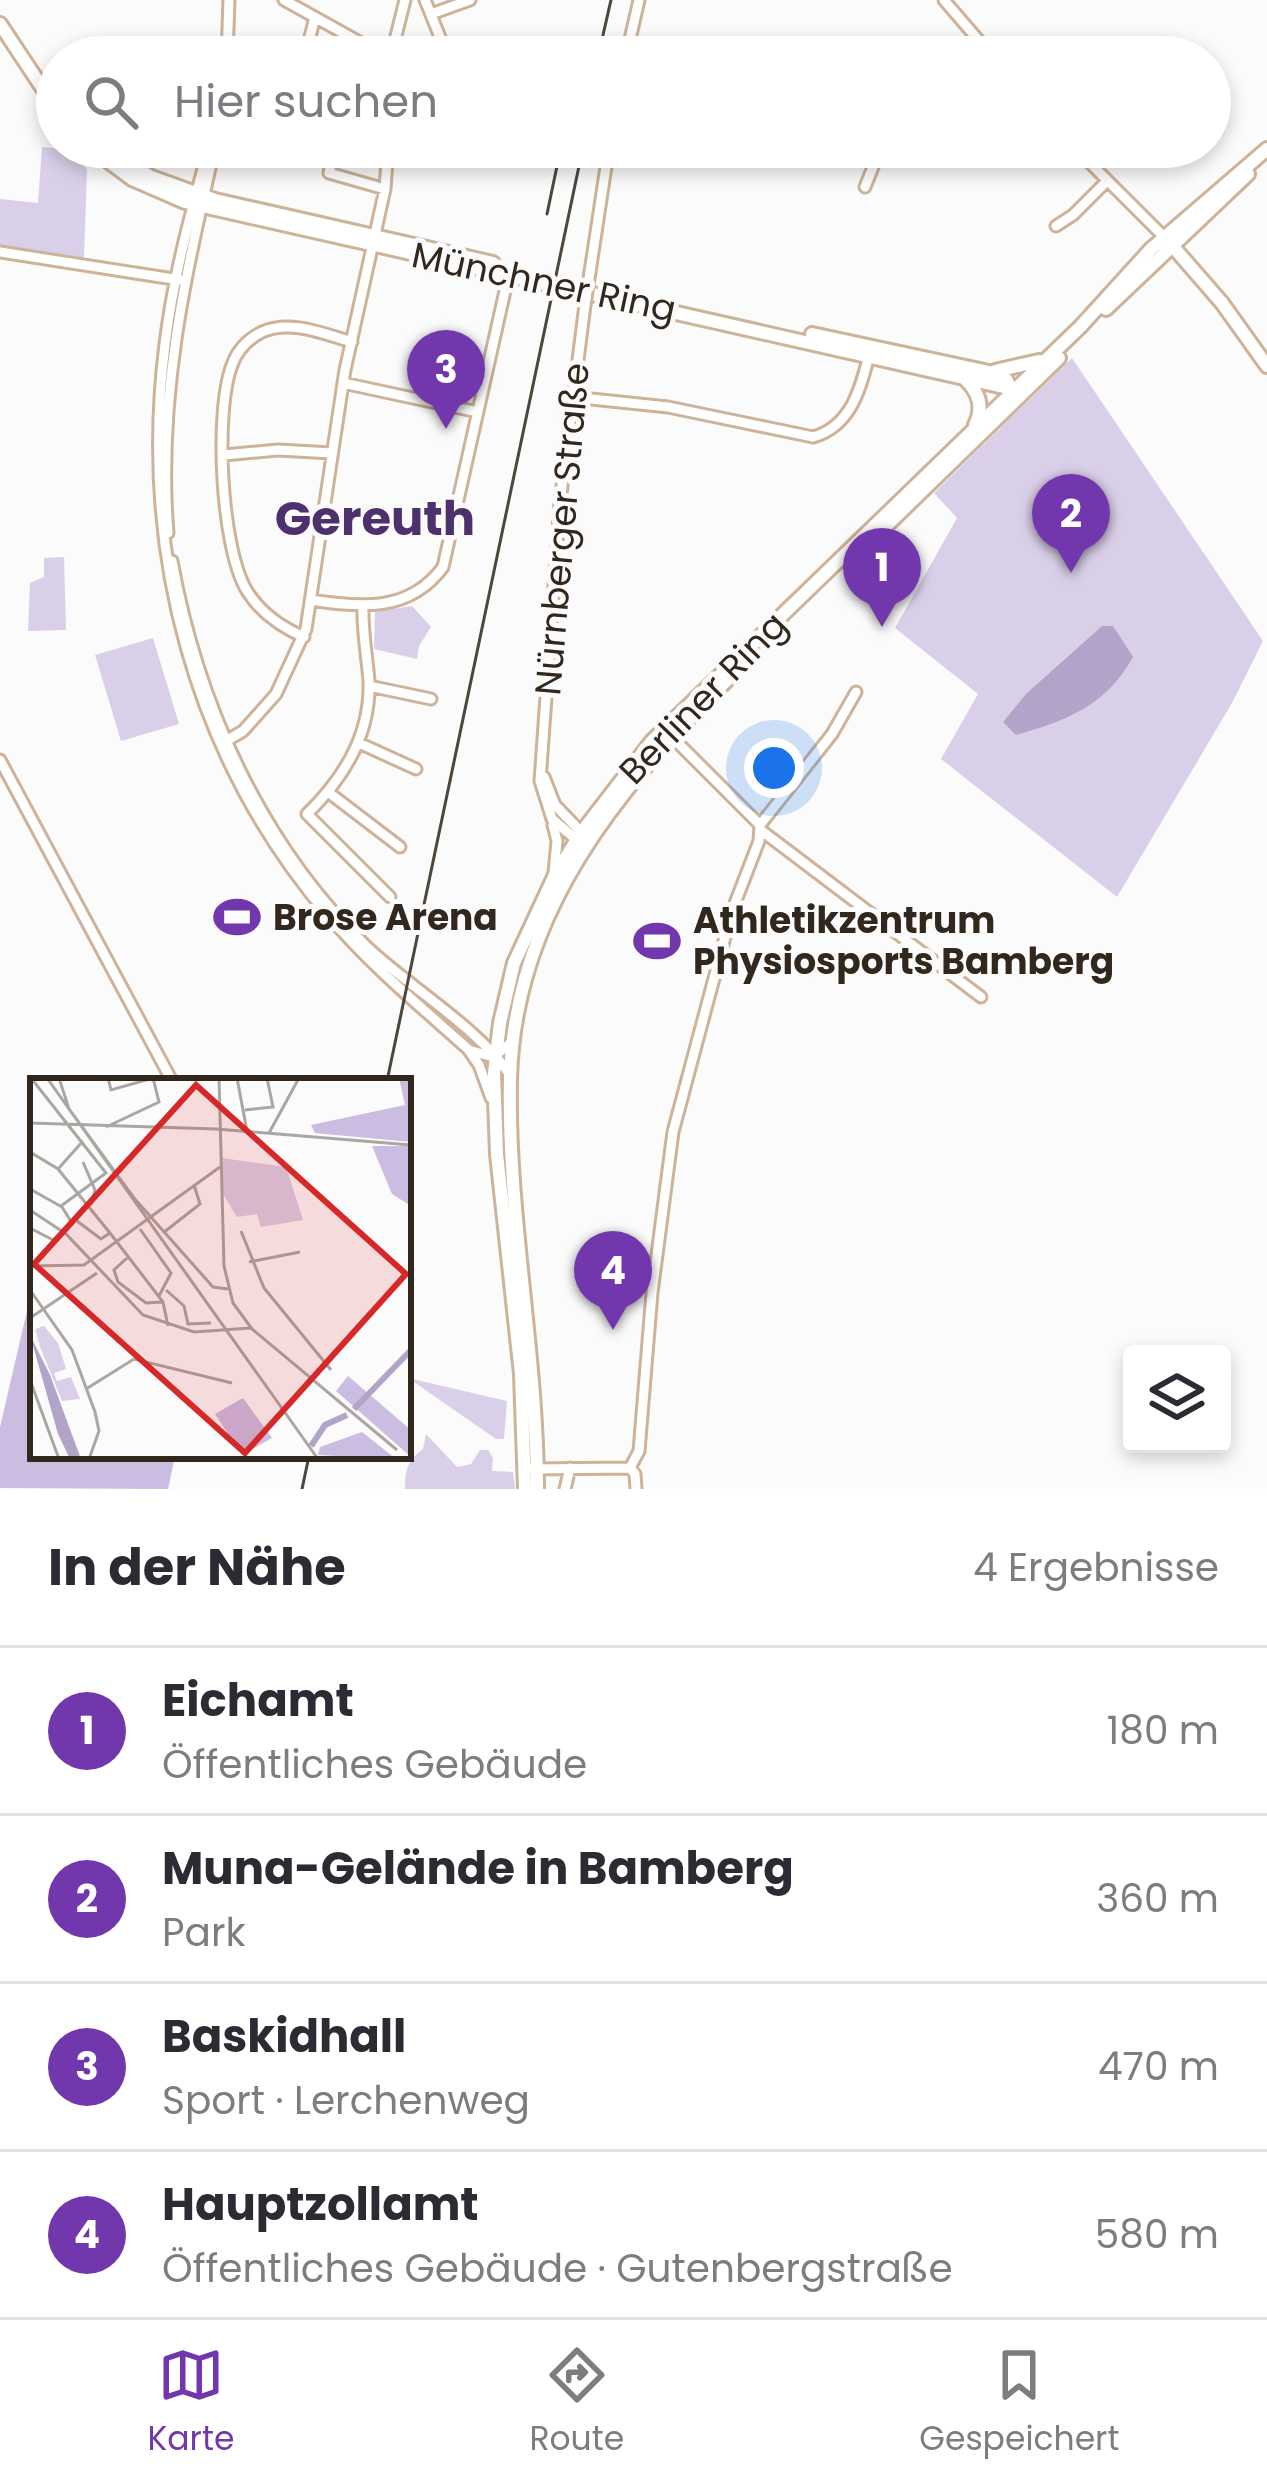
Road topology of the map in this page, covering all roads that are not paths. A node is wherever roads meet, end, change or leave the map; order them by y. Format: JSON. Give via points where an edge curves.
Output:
{"nodes":[{"id":1,"x":229,"y":0,"type":"edge"},
{"id":2,"x":405,"y":0,"type":"edge"},
{"id":3,"x":425,"y":0,"type":"edge"},
{"id":4,"x":470,"y":0,"type":"edge"},
{"id":5,"x":639,"y":0,"type":"edge"},
{"id":6,"x":944,"y":0,"type":"edge"},
{"id":7,"x":291,"y":2,"type":"edge"},
{"id":8,"x":0,"y":12,"type":"edge"},
{"id":9,"x":431,"y":14,"type":"junction"},
{"id":10,"x":315,"y":17,"type":"junction"},
{"id":11,"x":0,"y":24,"type":"edge"},
{"id":12,"x":228,"y":36,"type":"edge"},
{"id":13,"x":310,"y":36,"type":"edge"},
{"id":14,"x":349,"y":36,"type":"edge"},
{"id":15,"x":398,"y":36,"type":"edge"},
{"id":16,"x":439,"y":36,"type":"edge"},
{"id":17,"x":631,"y":36,"type":"edge"},
{"id":18,"x":974,"y":36,"type":"edge"},
{"id":19,"x":36,"y":66,"type":"edge"},
{"id":20,"x":36,"y":78,"type":"edge"},
{"id":21,"x":1267,"y":154,"type":"edge"},
{"id":22,"x":117,"y":168,"type":"edge"},
{"id":23,"x":137,"y":168,"type":"edge"},
{"id":24,"x":206,"y":168,"type":"edge"},
{"id":25,"x":330,"y":168,"type":"edge"},
{"id":26,"x":387,"y":168,"type":"edge"},
{"id":27,"x":606,"y":168,"type":"edge"},
{"id":28,"x":872,"y":168,"type":"edge"},
{"id":29,"x":1095,"y":168,"type":"edge"},
{"id":30,"x":1107,"y":181,"type":"junction"},
{"id":31,"x":865,"y":187,"type":"dead end"},
{"id":32,"x":386,"y":189,"type":"junction"},
{"id":33,"x":198,"y":200,"type":"junction"},
{"id":34,"x":1056,"y":226,"type":"dead end"},
{"id":35,"x":375,"y":240,"type":"junction"},
{"id":36,"x":1168,"y":241,"type":"junction"},
{"id":37,"x":0,"y":252,"type":"edge"},
{"id":38,"x":180,"y":280,"type":"junction"},
{"id":39,"x":505,"y":291,"type":"dead end"},
{"id":40,"x":352,"y":342,"type":"junction"},
{"id":41,"x":870,"y":352,"type":"junction"},
{"id":42,"x":1051,"y":355,"type":"junction"},
{"id":43,"x":1266,"y":364,"type":"edge"},
{"id":44,"x":988,"y":372,"type":"junction"},
{"id":45,"x":959,"y":375,"type":"junction"},
{"id":46,"x":343,"y":383,"type":"junction"},
{"id":47,"x":572,"y":397,"type":"junction"},
{"id":48,"x":1012,"y":397,"type":"junction"},
{"id":49,"x":478,"y":412,"type":"junction"},
{"id":50,"x":974,"y":428,"type":"junction"},
{"id":51,"x":332,"y":453,"type":"junction"},
{"id":52,"x":224,"y":455,"type":"junction"},
{"id":53,"x":311,"y":600,"type":"junction"},
{"id":54,"x":363,"y":605,"type":"junction"},
{"id":55,"x":304,"y":637,"type":"junction"},
{"id":56,"x":369,"y":686,"type":"junction"},
{"id":57,"x":856,"y":692,"type":"dead end"},
{"id":58,"x":431,"y":699,"type":"dead end"},
{"id":59,"x":668,"y":732,"type":"junction"},
{"id":60,"x":226,"y":741,"type":"junction"},
{"id":61,"x":359,"y":743,"type":"junction"},
{"id":62,"x":0,"y":760,"type":"edge"},
{"id":63,"x":416,"y":769,"type":"dead end"},
{"id":64,"x":541,"y":770,"type":"junction"},
{"id":65,"x":328,"y":793,"type":"junction"},
{"id":66,"x":552,"y":819,"type":"junction"},
{"id":67,"x":761,"y":828,"type":"junction"},
{"id":68,"x":583,"y":839,"type":"junction"},
{"id":69,"x":400,"y":847,"type":"dead end"},
{"id":70,"x":554,"y":877,"type":"junction"},
{"id":71,"x":390,"y":898,"type":"dead end"},
{"id":72,"x":981,"y":998,"type":"dead end"},
{"id":73,"x":500,"y":1023,"type":"junction"},
{"id":74,"x":466,"y":1030,"type":"junction"},
{"id":75,"x":513,"y":1041,"type":"junction"},
{"id":76,"x":467,"y":1049,"type":"junction"},
{"id":77,"x":496,"y":1056,"type":"junction"},
{"id":78,"x":510,"y":1075,"type":"junction"},
{"id":79,"x":170,"y":1078,"type":"edge"},
{"id":80,"x":494,"y":1111,"type":"junction"},
{"id":81,"x":570,"y":1468,"type":"junction"},
{"id":82,"x":630,"y":1468,"type":"junction"},
{"id":83,"x":531,"y":1469,"type":"junction"},
{"id":84,"x":525,"y":1489,"type":"edge"},
{"id":85,"x":537,"y":1489,"type":"edge"},
{"id":86,"x":565,"y":1489,"type":"edge"},
{"id":87,"x":636,"y":1489,"type":"edge"}],
"edges":[{"from":1,"to":12,"type":"street"},
{"from":2,"to":15,"type":"street"},
{"from":3,"to":9,"type":"street"},
{"from":4,"to":9,"type":"street"},
{"from":5,"to":17,"type":"street"},
{"from":6,"to":18,"type":"street"},
{"from":7,"to":10,"type":"street"},
{"from":8,"to":19,"type":"main road"},
{"from":9,"to":16,"type":"street"},
{"from":10,"to":13,"type":"street"},
{"from":10,"to":14,"type":"street"},
{"from":11,"to":20,"type":"main road"},
{"from":21,"to":36,"type":"main road","name":"Berliner Ring"},
{"from":22,"to":33,"type":"main road","name":"Münchner Ring"},
{"from":23,"to":33,"type":"main road","name":"Münchner Ring"},
{"from":24,"to":33,"type":"street"},
{"from":25,"to":32,"type":"street"},
{"from":26,"to":32,"type":"street"},
{"from":27,"to":47,"type":"street","name":"Nürnberger Straße","bridge":true},
{"from":28,"to":31,"type":"street"},
{"from":29,"to":30,"type":"street"},
{"from":30,"to":34,"type":"street"},
{"from":30,"to":36,"type":"street"},
{"from":32,"to":35,"type":"street"},
{"from":33,"to":35,"type":"main road","name":"Münchner Ring"},
{"from":33,"to":38,"type":"street"},
{"from":35,"to":40,"type":"street"},
{"from":35,"to":41,"type":"main road","name":"Münchner Ring"},
{"from":36,"to":42,"type":"main road","name":"Berliner Ring"},
{"from":36,"to":43,"type":"main road"},
{"from":36,"to":48,"type":"main road","name":"Berliner Ring"},
{"from":37,"to":38,"type":"street"},
{"from":38,"to":60,"type":"street","via":[[166,416],[168,525],[181,608]]},
{"from":38,"to":76,"type":"street","via":[[158,417],[160,514],[170,587],[201,699],[248,801],[313,896]]},
{"from":39,"to":49,"type":"street"},
{"from":40,"to":46,"type":"street"},
{"from":40,"to":52,"type":"street","via":[[287,327],[245,344],[225,389]]},
{"from":41,"to":44,"type":"main road","name":"Münchner Ring"},
{"from":41,"to":45,"type":"main road","name":"Münchner Ring"},
{"from":41,"to":47,"type":"street","via":[[845,418],[813,437]]},
{"from":42,"to":44,"type":"main road"},
{"from":42,"to":48,"type":"main road","name":"Berliner Ring"},
{"from":44,"to":48,"type":"main road","via":[[1006,379]]},
{"from":45,"to":48,"type":"main road","name":"Münchner Ring"},
{"from":45,"to":50,"type":"main road","via":[[978,398]]},
{"from":46,"to":49,"type":"street"},
{"from":46,"to":51,"type":"street"},
{"from":47,"to":64,"type":"street","name":"Nürnberger Straße"},
{"from":48,"to":50,"type":"main road","name":"Berliner Ring"},
{"from":48,"to":59,"type":"main road","name":"Berliner Ring"},
{"from":49,"to":54,"type":"street","via":[[443,566],[415,595]]},
{"from":50,"to":59,"type":"main road","name":"Berliner Ring"},
{"from":51,"to":52,"type":"street"},
{"from":51,"to":53,"type":"street"},
{"from":52,"to":55,"type":"street","via":[[238,574],[266,614]]},
{"from":53,"to":54,"type":"street"},
{"from":53,"to":55,"type":"street"},
{"from":54,"to":56,"type":"street"},
{"from":55,"to":60,"type":"street","via":[[270,702]]},
{"from":56,"to":58,"type":"street"},
{"from":56,"to":61,"type":"street"},
{"from":57,"to":67,"type":"street"},
{"from":59,"to":67,"type":"street"},
{"from":59,"to":68,"type":"main road","name":"Berliner Ring"},
{"from":60,"to":74,"type":"street","via":[[273,829],[332,910]]},
{"from":61,"to":63,"type":"street"},
{"from":61,"to":65,"type":"street"},
{"from":62,"to":79,"type":"street"},
{"from":64,"to":66,"type":"street","name":"Nürnberger Straße"},
{"from":64,"to":68,"type":"street","via":[[555,805]]},
{"from":65,"to":69,"type":"street"},
{"from":65,"to":71,"type":"street","via":[[307,814]]},
{"from":66,"to":68,"type":"street"},
{"from":66,"to":70,"type":"street","name":"Nürnberger Straße"},
{"from":67,"to":72,"type":"street"},
{"from":67,"to":82,"type":"street","via":[[674,1132],[639,1451]]},
{"from":68,"to":70,"type":"main road","name":"Berliner Ring"},
{"from":68,"to":75,"type":"main road","name":"Berliner Ring","via":[[538,942]]},
{"from":70,"to":73,"type":"main road","name":"Berliner Ring","via":[[523,938]]},
{"from":73,"to":74,"type":"street","via":[[484,1033]]},
{"from":73,"to":77,"type":"main road","name":"Berliner Ring"},
{"from":74,"to":77,"type":"street"},
{"from":75,"to":77,"type":"street"},
{"from":75,"to":78,"type":"main road","name":"Berliner Ring"},
{"from":76,"to":77,"type":"street"},
{"from":76,"to":80,"type":"street"},
{"from":77,"to":78,"type":"street"},
{"from":77,"to":80,"type":"main road","name":"Berliner Ring"},
{"from":78,"to":83,"type":"main road","name":"Berliner Ring"},
{"from":80,"to":83,"type":"main road","name":"Berliner Ring"},
{"from":81,"to":82,"type":"street"},
{"from":81,"to":83,"type":"street"},
{"from":81,"to":86,"type":"street"},
{"from":82,"to":87,"type":"street"},
{"from":83,"to":84,"type":"main road","name":"Berliner Ring"},
{"from":83,"to":85,"type":"main road","name":"Berliner Ring"}]}
